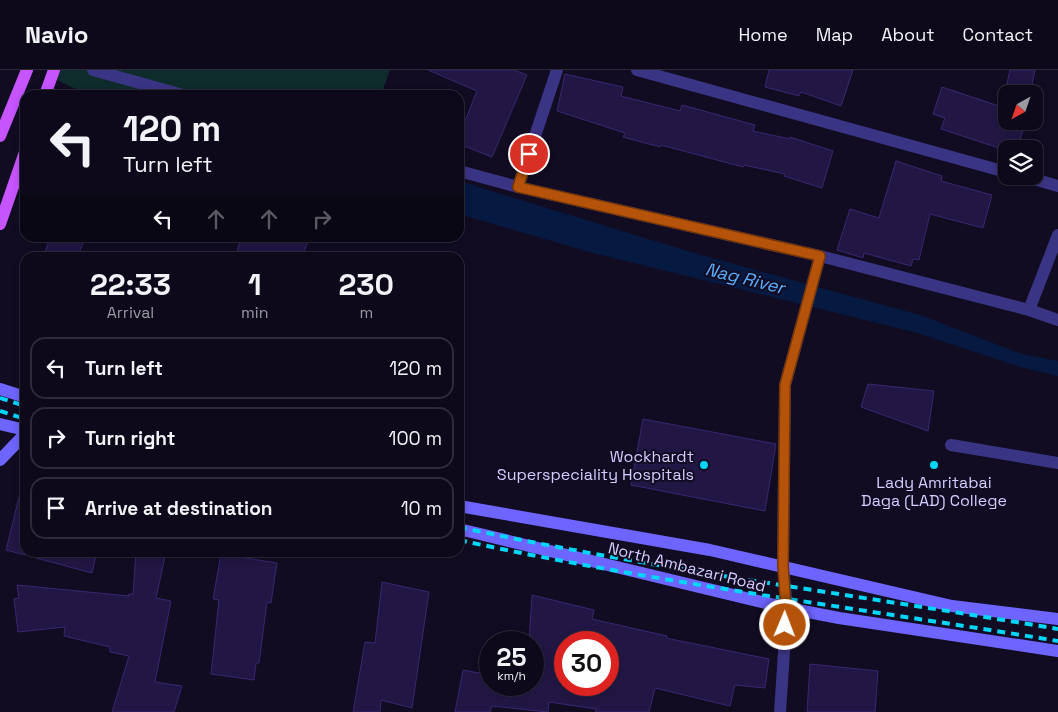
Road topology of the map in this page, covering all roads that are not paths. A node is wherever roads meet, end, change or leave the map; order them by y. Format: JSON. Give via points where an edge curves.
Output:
{"nodes":[{"id":1,"x":27,"y":70,"type":"edge"},
{"id":2,"x":54,"y":70,"type":"edge"},
{"id":3,"x":93,"y":70,"type":"edge"},
{"id":4,"x":557,"y":70,"type":"edge"},
{"id":5,"x":637,"y":70,"type":"edge"},
{"id":6,"x":47,"y":90,"type":"edge"},
{"id":7,"x":166,"y":90,"type":"edge"},
{"id":8,"x":0,"y":136,"type":"edge"},
{"id":9,"x":20,"y":166,"type":"edge"},
{"id":10,"x":998,"y":170,"type":"edge"},
{"id":11,"x":464,"y":172,"type":"edge"},
{"id":12,"x":1043,"y":182,"type":"edge"},
{"id":13,"x":1058,"y":186,"type":"edge"},
{"id":14,"x":518,"y":187,"type":"junction"},
{"id":15,"x":0,"y":224,"type":"edge"},
{"id":16,"x":1058,"y":235,"type":"edge"},
{"id":17,"x":819,"y":260,"type":"junction"},
{"id":18,"x":1029,"y":310,"type":"junction"},
{"id":19,"x":1058,"y":320,"type":"edge"},
{"id":20,"x":1,"y":386,"type":"edge"},
{"id":21,"x":20,"y":395,"type":"edge"},
{"id":22,"x":0,"y":424,"type":"edge"},
{"id":23,"x":20,"y":429,"type":"edge"},
{"id":24,"x":20,"y":439,"type":"edge"},
{"id":25,"x":951,"y":445,"type":"dead end"},
{"id":26,"x":0,"y":460,"type":"edge"},
{"id":27,"x":1058,"y":463,"type":"edge"},
{"id":28,"x":464,"y":507,"type":"edge"},
{"id":29,"x":464,"y":530,"type":"edge"},
{"id":30,"x":783,"y":566,"type":"junction"},
{"id":31,"x":786,"y":608,"type":"junction"},
{"id":32,"x":1058,"y":619,"type":"edge"},
{"id":33,"x":1058,"y":651,"type":"edge"},
{"id":34,"x":780,"y":712,"type":"edge"}],
"edges":[{"from":1,"to":8,"type":"main road"},
{"from":2,"to":6,"type":"main road"},
{"from":3,"to":7,"type":"street"},
{"from":4,"to":14,"type":"street"},
{"from":5,"to":10,"type":"street"},
{"from":9,"to":15,"type":"main road"},
{"from":11,"to":14,"type":"street"},
{"from":12,"to":13,"type":"street"},
{"from":14,"to":17,"type":"street"},
{"from":16,"to":18,"type":"street"},
{"from":17,"to":18,"type":"street"},
{"from":17,"to":30,"type":"street","via":[[785,385]]},
{"from":18,"to":19,"type":"street"},
{"from":20,"to":21,"type":"main road"},
{"from":22,"to":23,"type":"main road"},
{"from":24,"to":26,"type":"main road"},
{"from":25,"to":27,"type":"street"},
{"from":28,"to":30,"type":"main road","name":"North Ambazari Road"},
{"from":29,"to":31,"type":"main road","name":"North Ambazari Road"},
{"from":30,"to":31,"type":"street"},
{"from":30,"to":32,"type":"main road","name":"North Ambazari Road","via":[[952,606]]},
{"from":31,"to":33,"type":"main road","name":"North Ambazari Road"},
{"from":31,"to":34,"type":"street"}]}
